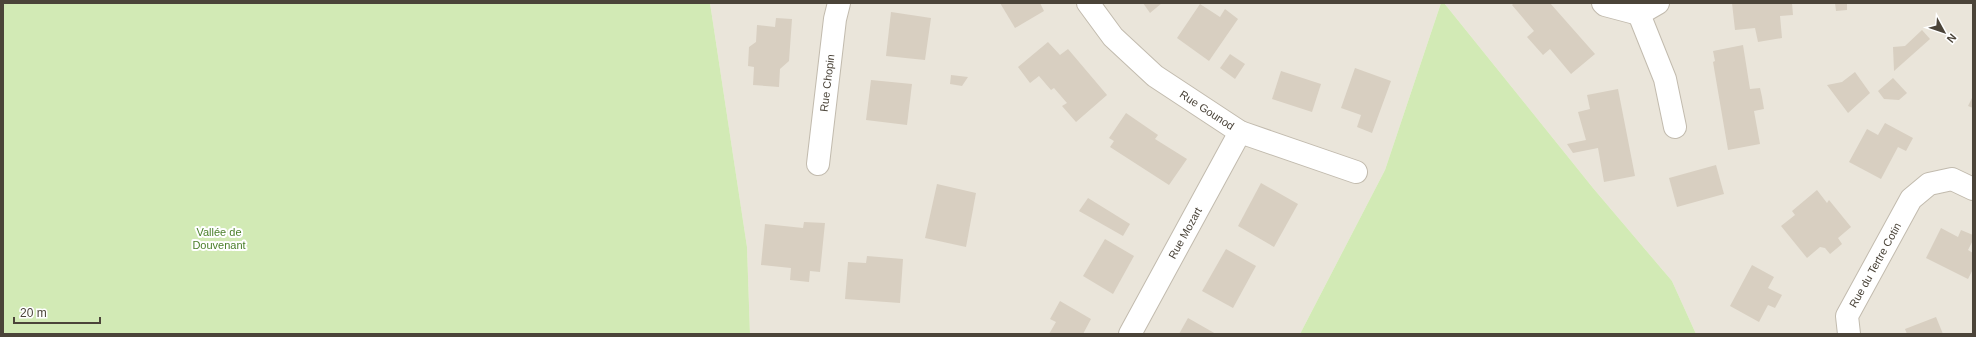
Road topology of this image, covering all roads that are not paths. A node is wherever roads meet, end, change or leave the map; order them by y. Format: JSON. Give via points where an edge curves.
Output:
{"nodes":[{"id":1,"x":839,"y":3,"type":"edge"},
{"id":2,"x":1088,"y":3,"type":"edge"},
{"id":3,"x":1603,"y":3,"type":"edge"},
{"id":4,"x":1649,"y":8,"type":"edge"},
{"id":5,"x":1675,"y":127,"type":"dead end"},
{"id":6,"x":1240,"y":132,"type":"junction"},
{"id":7,"x":818,"y":164,"type":"dead end"},
{"id":8,"x":1356,"y":172,"type":"dead end"},
{"id":9,"x":1973,"y":189,"type":"edge"},
{"id":10,"x":1130,"y":334,"type":"edge"},
{"id":11,"x":1849,"y":334,"type":"edge"}],
"edges":[{"from":1,"to":7,"type":"street","name":"Rue Chopin"},
{"from":2,"to":6,"type":"street","name":"Rue Gounod","via":[[1113,37],[1156,76]]},
{"from":3,"to":4,"type":"street"},
{"from":4,"to":5,"type":"street"},
{"from":6,"to":8,"type":"street","name":"Rue Gounod"},
{"from":6,"to":10,"type":"street","name":"Rue Mozart"},
{"from":9,"to":11,"type":"street","name":"Rue du Tertre Cotin","via":[[1952,179],[1929,184],[1911,199],[1847,316]]}]}
